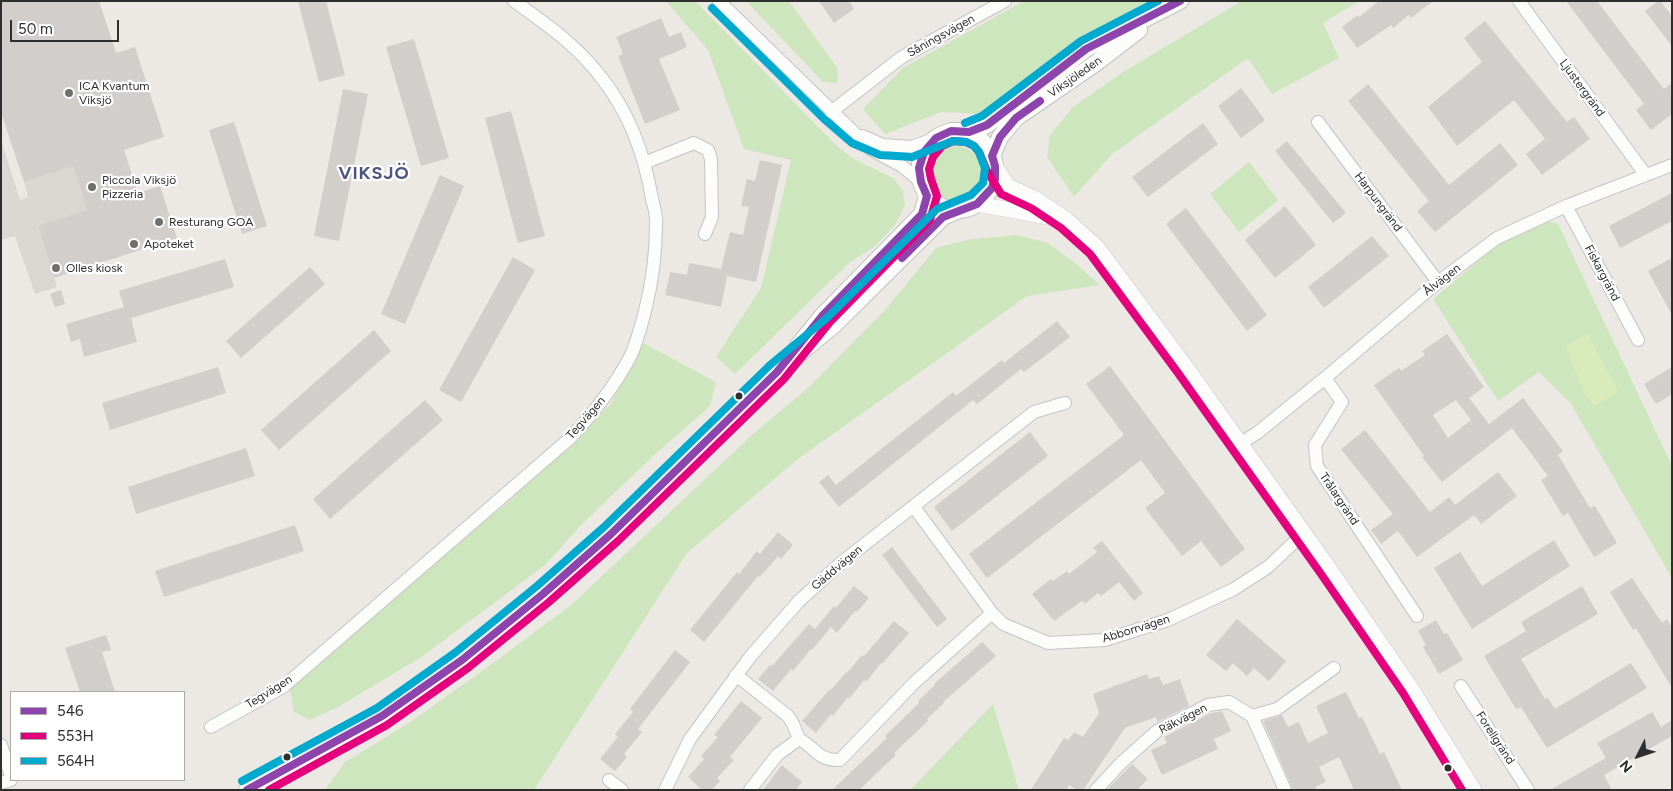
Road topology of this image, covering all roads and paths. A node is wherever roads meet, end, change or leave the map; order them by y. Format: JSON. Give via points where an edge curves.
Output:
{"nodes":[{"id":1,"x":514,"y":1,"type":"edge"},
{"id":2,"x":719,"y":1,"type":"edge"},
{"id":3,"x":1005,"y":1,"type":"edge"},
{"id":4,"x":1519,"y":1,"type":"edge"},
{"id":5,"x":1175,"y":4,"type":"edge"},
{"id":6,"x":832,"y":112,"type":"junction"},
{"id":7,"x":1318,"y":122,"type":"dead end"},
{"id":8,"x":969,"y":132,"type":"junction"},
{"id":9,"x":858,"y":135,"type":"junction"},
{"id":10,"x":936,"y":138,"type":"junction"},
{"id":11,"x":994,"y":161,"type":"junction"},
{"id":12,"x":644,"y":163,"type":"junction"},
{"id":13,"x":1672,"y":165,"type":"edge"},
{"id":14,"x":1644,"y":174,"type":"junction"},
{"id":15,"x":924,"y":189,"type":"junction"},
{"id":16,"x":977,"y":204,"type":"junction"},
{"id":17,"x":1566,"y":206,"type":"junction"},
{"id":18,"x":959,"y":210,"type":"junction"},
{"id":19,"x":1067,"y":220,"type":"junction"},
{"id":20,"x":705,"y":234,"type":"dead end"},
{"id":21,"x":1438,"y":282,"type":"junction"},
{"id":22,"x":1638,"y":340,"type":"dead end"},
{"id":23,"x":777,"y":372,"type":"junction"},
{"id":24,"x":1325,"y":378,"type":"junction"},
{"id":25,"x":1065,"y":403,"type":"dead end"},
{"id":26,"x":1241,"y":443,"type":"junction"},
{"id":27,"x":914,"y":507,"type":"junction"},
{"id":28,"x":1304,"y":533,"type":"junction"},
{"id":29,"x":992,"y":613,"type":"junction"},
{"id":30,"x":1417,"y":616,"type":"dead end"},
{"id":31,"x":1334,"y":668,"type":"dead end"},
{"id":32,"x":736,"y":675,"type":"junction"},
{"id":33,"x":1461,"y":686,"type":"dead end"},
{"id":34,"x":1252,"y":716,"type":"junction"},
{"id":35,"x":211,"y":727,"type":"dead end"},
{"id":36,"x":799,"y":739,"type":"junction"},
{"id":37,"x":1,"y":745,"type":"edge"},
{"id":38,"x":10,"y":773,"type":"edge"},
{"id":39,"x":609,"y":780,"type":"dead end"},
{"id":40,"x":247,"y":790,"type":"edge"},
{"id":41,"x":622,"y":790,"type":"edge"},
{"id":42,"x":665,"y":790,"type":"edge"},
{"id":43,"x":750,"y":790,"type":"edge"},
{"id":44,"x":1096,"y":790,"type":"edge"},
{"id":45,"x":1285,"y":790,"type":"edge"},
{"id":46,"x":1474,"y":790,"type":"edge"},
{"id":47,"x":1528,"y":790,"type":"edge"}],
"edges":[{"from":1,"to":12,"type":"street","name":"Tegvägen","via":[[570,42],[603,79],[627,118]]},
{"from":2,"to":6,"type":"street"},
{"from":3,"to":6,"type":"street","name":"Såningsvägen","via":[[902,57]]},
{"from":4,"to":14,"type":"street","name":"Ljustergränd"},
{"from":5,"to":8,"type":"main road","name":"Viksjöleden","via":[[1086,49],[986,124]]},
{"from":5,"to":11,"type":"main road","name":"Viksjöleden","via":[[1016,118],[1000,137]]},
{"from":6,"to":9,"type":"street"},
{"from":7,"to":21,"type":"street","name":"Harpungränd"},
{"from":8,"to":10,"type":"main road","via":[[951,131]]},
{"from":8,"to":11,"type":"main road","via":[[988,147]]},
{"from":9,"to":10,"type":"street","via":[[883,145],[912,147]]},
{"from":9,"to":15,"type":"street","via":[[872,150],[902,166]]},
{"from":10,"to":15,"type":"main road","via":[[924,152],[919,168]]},
{"from":11,"to":16,"type":"main road","via":[[992,188]]},
{"from":11,"to":19,"type":"street","via":[[1008,186],[1036,199]]},
{"from":12,"to":20,"type":"street","via":[[694,144],[708,150],[712,217]]},
{"from":12,"to":35,"type":"street","name":"Tegvägen","via":[[657,223],[652,283],[630,356],[598,406],[569,439],[282,687]]},
{"from":13,"to":14,"type":"street","name":"Ålvägen"},
{"from":14,"to":17,"type":"street","name":"Ålvägen"},
{"from":15,"to":18,"type":"main road","via":[[937,205]]},
{"from":15,"to":23,"type":"main road","via":[[922,214],[823,315]]},
{"from":16,"to":18,"type":"main road"},
{"from":16,"to":19,"type":"street"},
{"from":17,"to":21,"type":"street","name":"Ålvägen","via":[[1497,238]]},
{"from":17,"to":22,"type":"street","name":"Fiskargränd"},
{"from":18,"to":23,"type":"main road","via":[[943,217],[834,325]]},
{"from":19,"to":26,"type":"street","via":[[1097,247]]},
{"from":21,"to":24,"type":"street","name":"Ålvägen"},
{"from":23,"to":40,"type":"main road","via":[[611,534],[462,660],[382,716]]},
{"from":24,"to":26,"type":"street","name":"Ålvägen"},
{"from":24,"to":30,"type":"street","name":"Trålargränd","via":[[1342,402],[1316,445],[1317,466]]},
{"from":25,"to":27,"type":"street","name":"Gäddvägen","via":[[1034,412]]},
{"from":26,"to":28,"type":"street"},
{"from":27,"to":29,"type":"street","name":"Abborrvägen"},
{"from":27,"to":32,"type":"street","name":"Gäddvägen","via":[[842,562],[799,602]]},
{"from":28,"to":29,"type":"street","name":"Abborrvägen","via":[[1268,567],[1234,589],[1168,620],[1105,640],[1048,644],[1003,624]]},
{"from":28,"to":46,"type":"street","via":[[1411,688]]},
{"from":29,"to":36,"type":"street","via":[[914,683],[840,760],[823,758]]},
{"from":31,"to":34,"type":"street","via":[[1277,708]]},
{"from":32,"to":36,"type":"street","via":[[788,716]]},
{"from":32,"to":42,"type":"street","name":"Gäddvägen","via":[[690,739]]},
{"from":33,"to":47,"type":"street","name":"Forellgränd"},
{"from":34,"to":44,"type":"street","name":"Räkvägen","via":[[1229,702],[1208,705],[1157,731]]},
{"from":34,"to":45,"type":"street"},
{"from":36,"to":43,"type":"street","via":[[777,755]]},
{"from":37,"to":38,"type":"street"},
{"from":39,"to":41,"type":"street"}]}
